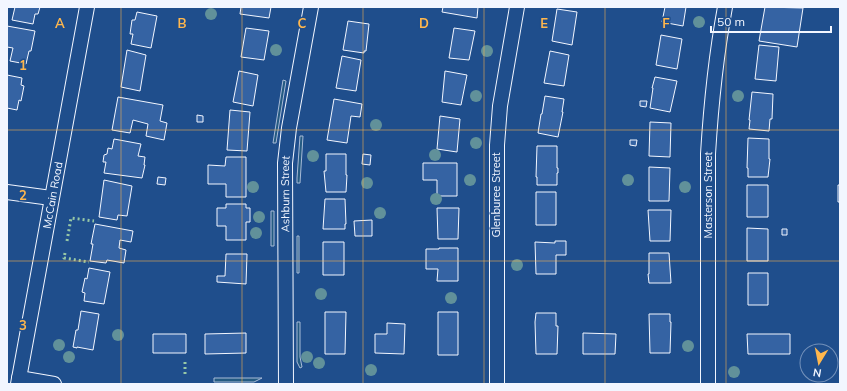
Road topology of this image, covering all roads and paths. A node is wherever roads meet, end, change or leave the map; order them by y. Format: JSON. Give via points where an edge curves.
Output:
{"nodes":[{"id":1,"x":87,"y":7,"type":"edge"},
{"id":2,"x":311,"y":7,"type":"edge"},
{"id":3,"x":518,"y":7,"type":"edge"},
{"id":4,"x":725,"y":7,"type":"edge"},
{"id":5,"x":7,"y":192,"type":"edge"},
{"id":6,"x":51,"y":198,"type":"junction"},
{"id":7,"x":19,"y":381,"type":"edge"},
{"id":8,"x":54,"y":384,"type":"edge"},
{"id":9,"x":286,"y":384,"type":"edge"},
{"id":10,"x":497,"y":384,"type":"edge"},
{"id":11,"x":708,"y":384,"type":"edge"}],
"edges":[{"from":1,"to":6,"type":"street","name":"McCain Road"},
{"from":2,"to":9,"type":"street","name":"Ashburn Street","via":[[285,157]]},
{"from":3,"to":10,"type":"street","name":"Glenburee Street","via":[[500,106],[497,145]]},
{"from":4,"to":11,"type":"street","name":"Masterson Street","via":[[716,62],[708,154]]},
{"from":5,"to":6,"type":"street"},
{"from":6,"to":7,"type":"street","name":"McCain Road"},
{"from":7,"to":8,"type":"street"}]}
